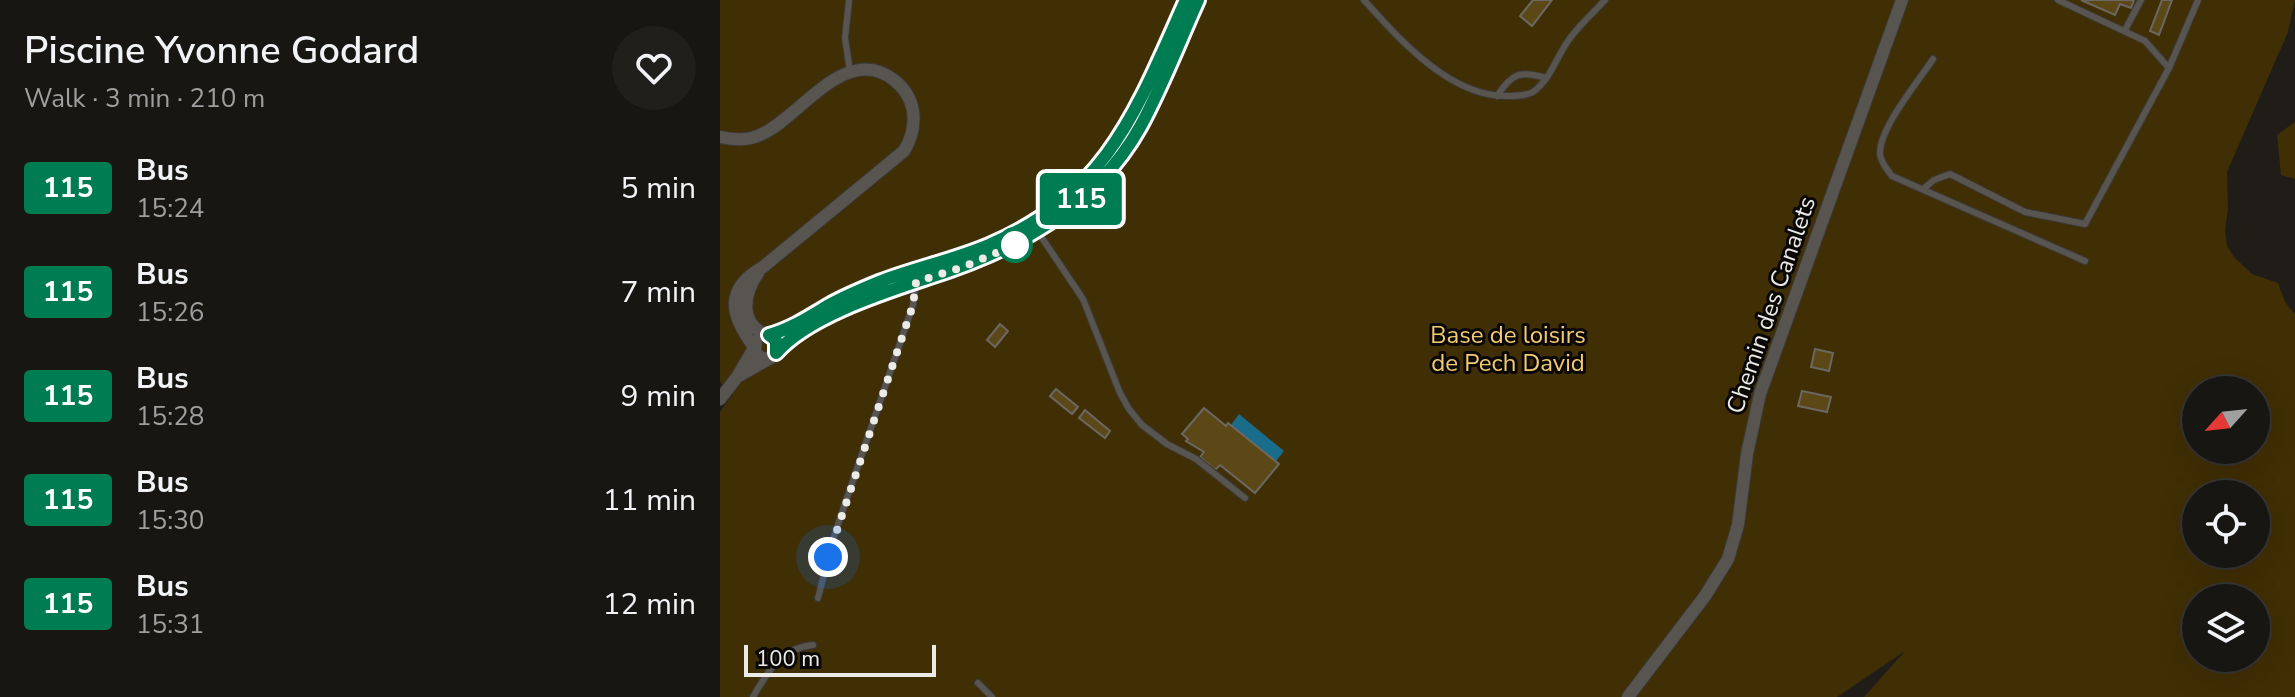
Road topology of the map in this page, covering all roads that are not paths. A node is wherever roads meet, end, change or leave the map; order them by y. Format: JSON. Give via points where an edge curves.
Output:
{"nodes":[{"id":1,"x":849,"y":0,"type":"edge"},
{"id":2,"x":1186,"y":0,"type":"edge"},
{"id":3,"x":1198,"y":0,"type":"edge"},
{"id":4,"x":1364,"y":0,"type":"edge"},
{"id":5,"x":1605,"y":0,"type":"edge"},
{"id":6,"x":1902,"y":0,"type":"edge"},
{"id":7,"x":2058,"y":0,"type":"edge"},
{"id":8,"x":2141,"y":0,"type":"edge"},
{"id":9,"x":2198,"y":0,"type":"edge"},
{"id":10,"x":2125,"y":30,"type":"junction"},
{"id":11,"x":1933,"y":59,"type":"dead end"},
{"id":12,"x":2169,"y":68,"type":"junction"},
{"id":13,"x":850,"y":71,"type":"junction"},
{"id":14,"x":1546,"y":78,"type":"junction"},
{"id":15,"x":1497,"y":96,"type":"junction"},
{"id":16,"x":720,"y":137,"type":"edge"},
{"id":17,"x":1923,"y":189,"type":"junction"},
{"id":18,"x":1034,"y":228,"type":"junction"},
{"id":19,"x":2085,"y":261,"type":"dead end"},
{"id":20,"x":763,"y":267,"type":"junction"},
{"id":21,"x":914,"y":276,"type":"junction"},
{"id":22,"x":768,"y":335,"type":"junction"},
{"id":23,"x":754,"y":347,"type":"junction"},
{"id":24,"x":772,"y":356,"type":"junction"},
{"id":25,"x":737,"y":377,"type":"junction"},
{"id":26,"x":720,"y":399,"type":"edge"},
{"id":27,"x":1245,"y":498,"type":"dead end"},
{"id":28,"x":818,"y":598,"type":"dead end"},
{"id":29,"x":813,"y":645,"type":"dead end"},
{"id":30,"x":978,"y":683,"type":"dead end"},
{"id":31,"x":753,"y":697,"type":"edge"},
{"id":32,"x":992,"y":697,"type":"edge"},
{"id":33,"x":1628,"y":697,"type":"edge"}],
"edges":[{"from":1,"to":13,"type":"lane","via":[[845,38]]},
{"from":2,"to":18,"type":"street","via":[[1114,146]]},
{"from":3,"to":18,"type":"street","via":[[1126,148],[1084,196]]},
{"from":4,"to":15,"type":"lane","via":[[1430,67],[1482,94]]},
{"from":5,"to":14,"type":"lane","via":[[1569,40]]},
{"from":6,"to":33,"type":"street","name":"Chemin des Canalets","via":[[1760,394],[1733,546],[1705,596]]},
{"from":7,"to":10,"type":"lane"},
{"from":8,"to":10,"type":"lane"},
{"from":9,"to":12,"type":"lane"},
{"from":10,"to":12,"type":"lane","via":[[2145,41]]},
{"from":11,"to":17,"type":"lane","via":[[1888,126],[1880,152],[1892,176]]},
{"from":12,"to":17,"type":"lane","via":[[2085,224],[2025,212],[1950,174]]},
{"from":13,"to":16,"type":"street","via":[[765,133],[749,139]]},
{"from":13,"to":20,"type":"street","via":[[876,72],[904,89],[915,123],[911,140]]},
{"from":14,"to":15,"type":"lane","via":[[1526,95]]},
{"from":14,"to":15,"type":"lane","via":[[1527,72],[1516,75]]},
{"from":17,"to":19,"type":"lane"},
{"from":18,"to":21,"type":"street"},
{"from":18,"to":27,"type":"lane","via":[[1076,287],[1120,393],[1136,417]]},
{"from":20,"to":22,"type":"street","via":[[745,303],[753,325]]},
{"from":20,"to":23,"type":"street","via":[[747,276],[734,301]]},
{"from":21,"to":22,"type":"street","via":[[857,292]]},
{"from":21,"to":24,"type":"street","via":[[839,310]]},
{"from":21,"to":28,"type":"lane","via":[[913,305]]},
{"from":22,"to":23,"type":"street","via":[[758,338]]},
{"from":22,"to":24,"type":"street","via":[[776,340]]},
{"from":23,"to":24,"type":"street","via":[[759,357]]},
{"from":23,"to":25,"type":"street"},
{"from":24,"to":25,"type":"street"},
{"from":25,"to":26,"type":"street"},
{"from":29,"to":31,"type":"lane","via":[[780,658]]},
{"from":30,"to":32,"type":"lane"}]}
